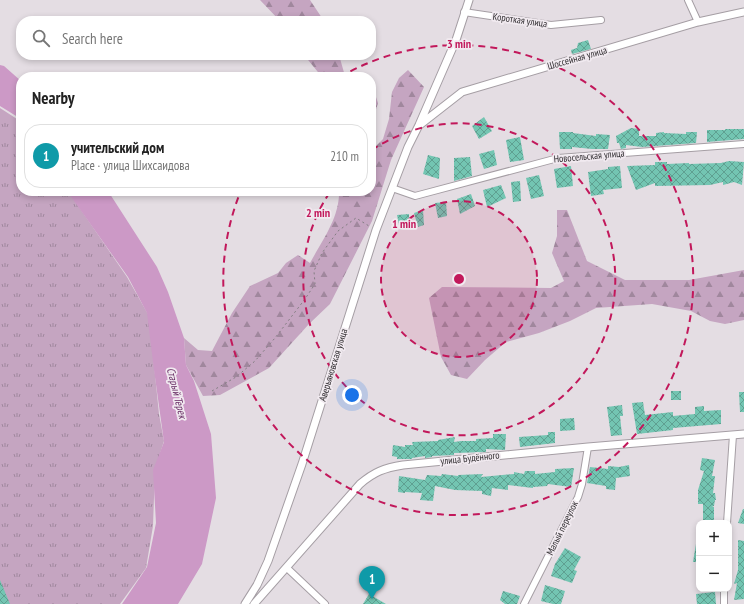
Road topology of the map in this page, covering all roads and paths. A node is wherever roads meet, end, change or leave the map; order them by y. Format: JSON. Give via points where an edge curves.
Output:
{"nodes":[{"id":1,"x":468,"y":0,"type":"edge"},
{"id":2,"x":688,"y":0,"type":"edge"},
{"id":3,"x":464,"y":12,"type":"junction"},
{"id":4,"x":744,"y":12,"type":"edge"},
{"id":5,"x":601,"y":20,"type":"dead end"},
{"id":6,"x":698,"y":22,"type":"junction"},
{"id":7,"x":419,"y":125,"type":"junction"},
{"id":8,"x":744,"y":144,"type":"edge"},
{"id":9,"x":392,"y":188,"type":"junction"},
{"id":10,"x":376,"y":230,"type":"junction"},
{"id":11,"x":212,"y":391,"type":"dead end"},
{"id":12,"x":744,"y":434,"type":"edge"},
{"id":13,"x":733,"y":435,"type":"junction"},
{"id":14,"x":588,"y":447,"type":"junction"},
{"id":15,"x":727,"y":520,"type":"edge"},
{"id":16,"x":287,"y":568,"type":"junction"},
{"id":17,"x":724,"y":592,"type":"edge"},
{"id":18,"x":245,"y":604,"type":"edge"},
{"id":19,"x":254,"y":604,"type":"edge"},
{"id":20,"x":325,"y":604,"type":"edge"},
{"id":21,"x":524,"y":604,"type":"edge"},
{"id":22,"x":724,"y":604,"type":"edge"}],
"edges":[{"from":1,"to":3,"type":"street","name":"Аверьяновская улица"},
{"from":2,"to":6,"type":"street"},
{"from":3,"to":5,"type":"street","name":"Короткая улица","via":[[551,25]]},
{"from":3,"to":7,"type":"street","name":"Аверьяновская улица","via":[[456,40]]},
{"from":4,"to":6,"type":"street","name":"Шоссейная улица"},
{"from":6,"to":7,"type":"street","name":"Шоссейная улица","via":[[462,92]]},
{"from":7,"to":9,"type":"street","name":"Аверьяновская улица"},
{"from":8,"to":9,"type":"street","name":"Новосельская улица","via":[[558,158],[415,196]]},
{"from":9,"to":10,"type":"street","name":"Аверьяновская улица"},
{"from":10,"to":11,"type":"path","via":[[356,218],[338,231],[317,263],[314,271],[315,284],[275,338],[256,361]]},
{"from":10,"to":18,"type":"street","name":"Аверьяновская улица","via":[[302,464],[268,561]]},
{"from":12,"to":13,"type":"street","name":"улица Будённого"},
{"from":13,"to":14,"type":"street","name":"улица Будённого"},
{"from":13,"to":15,"type":"street"},
{"from":14,"to":16,"type":"street","name":"улица Будённого","via":[[403,465],[371,474]]},
{"from":14,"to":21,"type":"street","name":"Малый переулок","via":[[578,497]]},
{"from":16,"to":19,"type":"street","name":"улица Будённого"},
{"from":16,"to":20,"type":"street"},
{"from":17,"to":22,"type":"street"}]}
